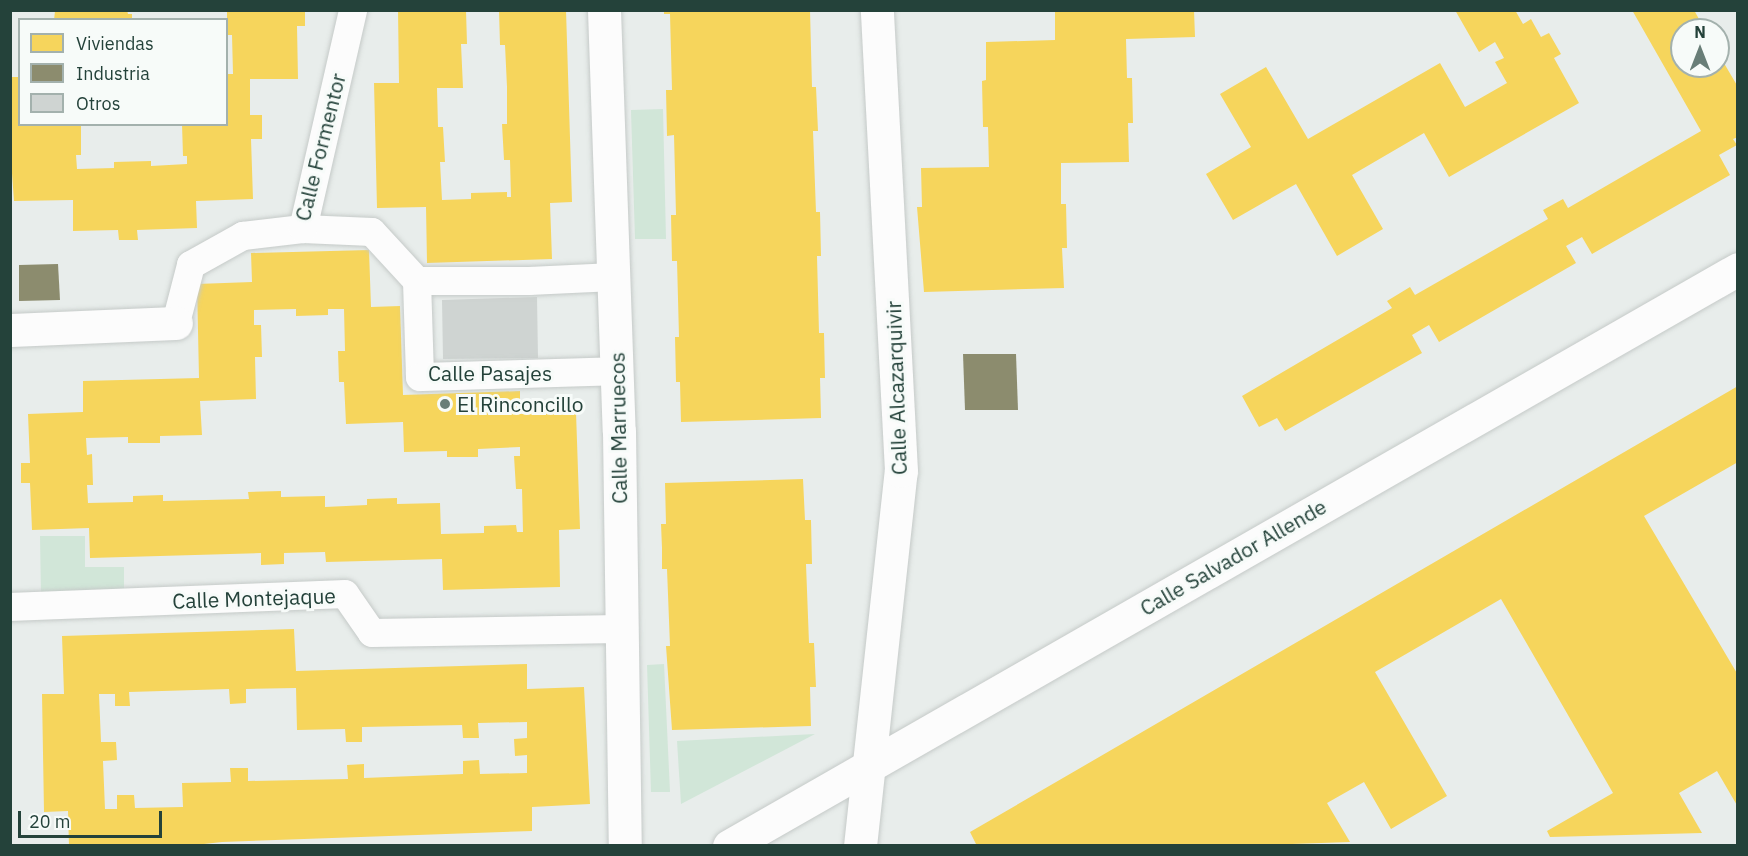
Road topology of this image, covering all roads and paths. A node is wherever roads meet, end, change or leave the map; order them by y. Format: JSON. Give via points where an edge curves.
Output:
{"nodes":[{"id":1,"x":352,"y":10,"type":"edge"},
{"id":2,"x":604,"y":10,"type":"edge"},
{"id":3,"x":877,"y":10,"type":"edge"},
{"id":4,"x":303,"y":229,"type":"junction"},
{"id":5,"x":1737,"y":269,"type":"edge"},
{"id":6,"x":614,"y":277,"type":"junction"},
{"id":7,"x":417,"y":280,"type":"junction"},
{"id":8,"x":176,"y":323,"type":"joint"},
{"id":9,"x":10,"y":330,"type":"edge"},
{"id":10,"x":617,"y":371,"type":"junction"},
{"id":11,"x":10,"y":607,"type":"edge"},
{"id":12,"x":621,"y":628,"type":"junction"},
{"id":13,"x":869,"y":764,"type":"junction"},
{"id":14,"x":625,"y":846,"type":"edge"},
{"id":15,"x":729,"y":846,"type":"edge"},
{"id":16,"x":860,"y":846,"type":"edge"}],
"edges":[{"from":1,"to":4,"type":"street","name":"Calle Formentor"},
{"from":2,"to":6,"type":"street","name":"Calle Marruecos"},
{"from":3,"to":13,"type":"street","name":"Calle Alcazarquivir","via":[[901,471]]},
{"from":4,"to":7,"type":"street","via":[[372,232]]},
{"from":4,"to":8,"type":"street","name":"Calle Formentor","via":[[243,236],[192,265]]},
{"from":5,"to":13,"type":"street","name":"Calle Salvador Allende"},
{"from":6,"to":7,"type":"street"},
{"from":6,"to":10,"type":"street","name":"Calle Marruecos"},
{"from":7,"to":10,"type":"street","name":"Calle Pasajes","via":[[420,377]]},
{"from":8,"to":9,"type":"street","name":"Calle Formentor"},
{"from":10,"to":12,"type":"street","name":"Calle Marruecos"},
{"from":11,"to":12,"type":"street","name":"Calle Montejaque","via":[[345,594],[372,633]]},
{"from":12,"to":14,"type":"street","name":"Calle Marruecos"},
{"from":13,"to":15,"type":"street","name":"Calle Salvador Allende"},
{"from":13,"to":16,"type":"street","name":"Calle Alcazarquivir"}]}
